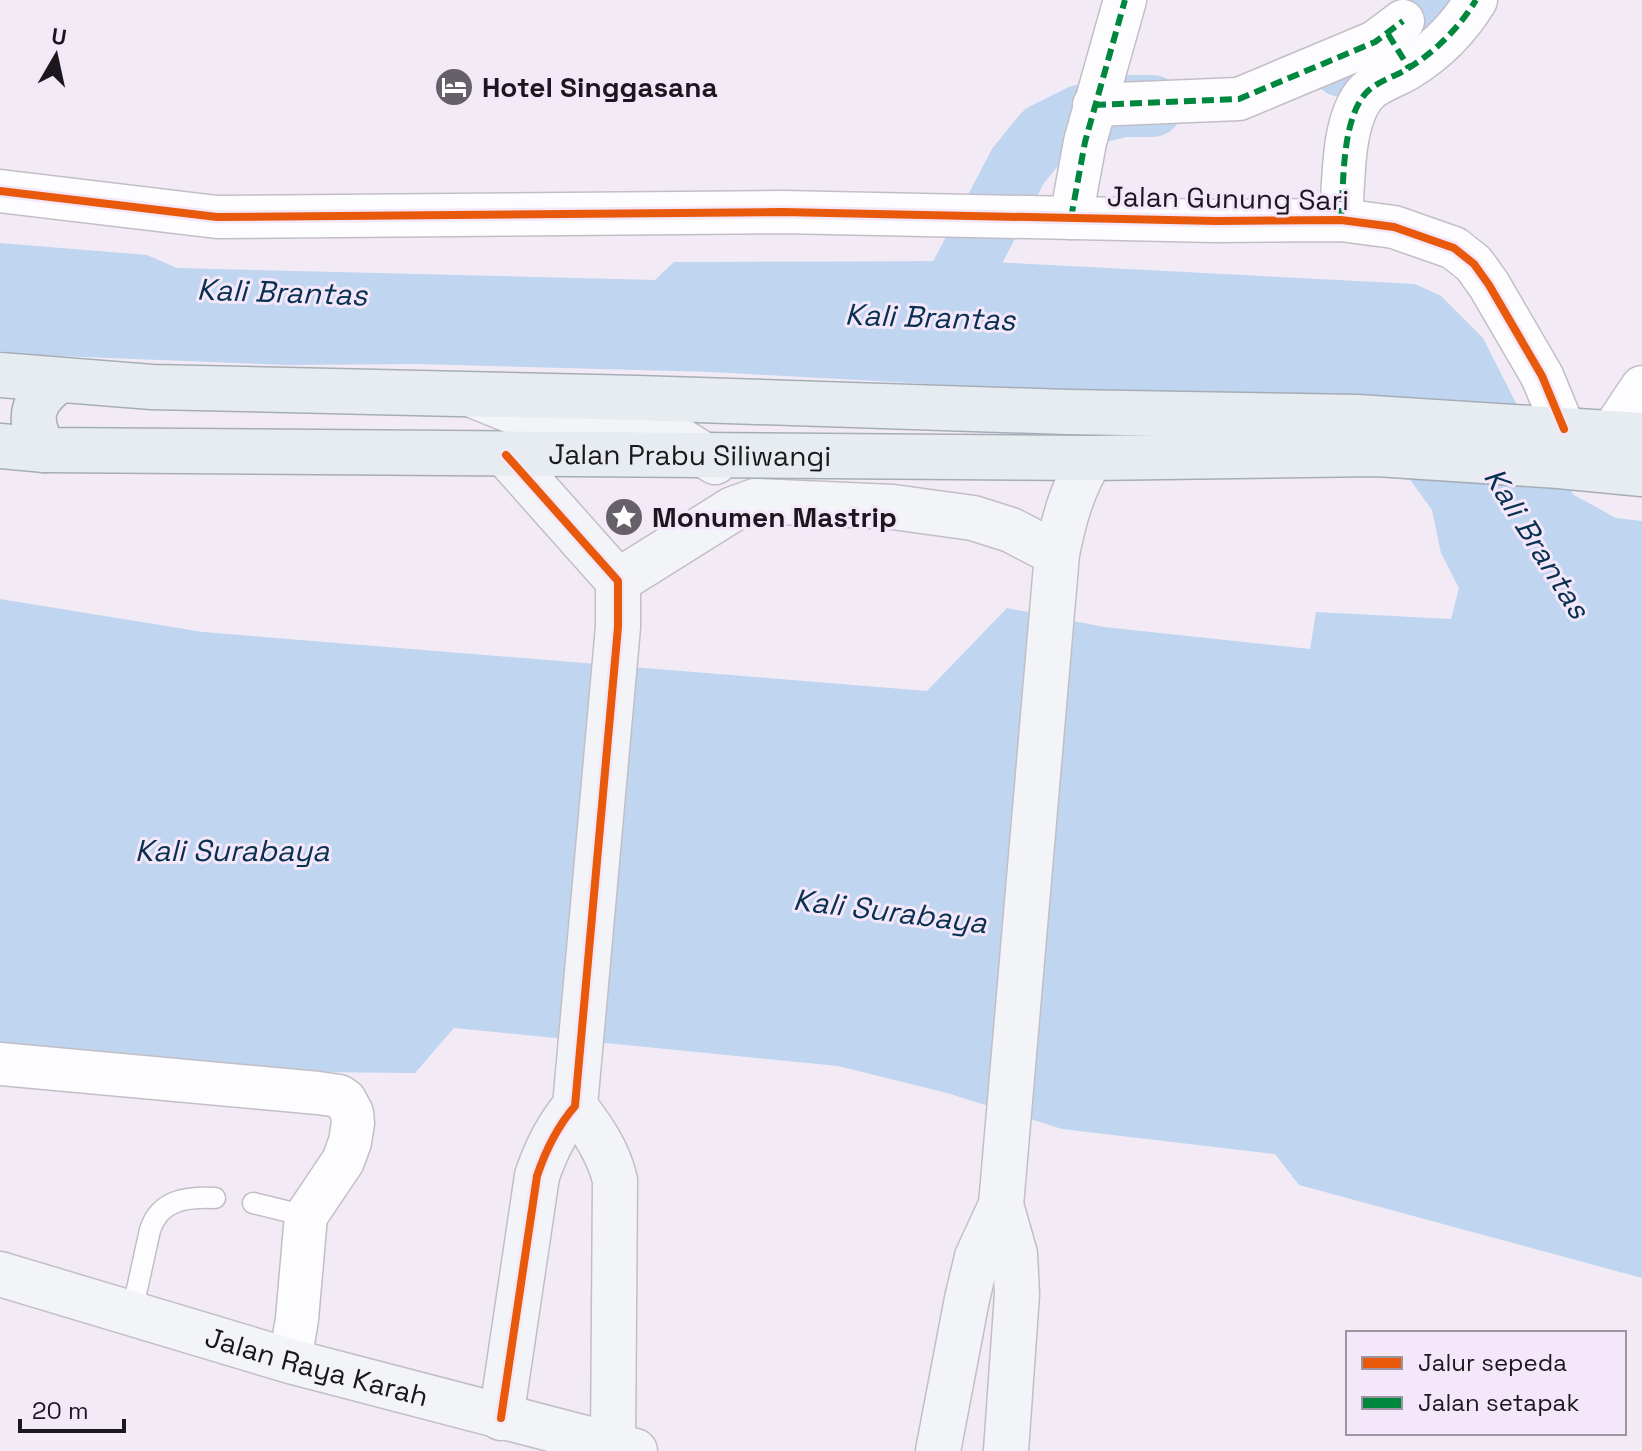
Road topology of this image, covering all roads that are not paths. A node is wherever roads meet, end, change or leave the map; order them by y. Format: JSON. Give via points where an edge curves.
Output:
{"nodes":[{"id":1,"x":1125,"y":0,"type":"edge"},
{"id":2,"x":1476,"y":0,"type":"edge"},
{"id":3,"x":1400,"y":45,"type":"junction"},
{"id":4,"x":1092,"y":114,"type":"junction"},
{"id":5,"x":0,"y":191,"type":"edge"},
{"id":6,"x":1071,"y":218,"type":"junction"},
{"id":7,"x":1341,"y":220,"type":"junction"},
{"id":8,"x":0,"y":375,"type":"edge"},
{"id":9,"x":60,"y":380,"type":"junction"},
{"id":10,"x":1642,"y":387,"type":"edge"},
{"id":11,"x":471,"y":394,"type":"junction"},
{"id":12,"x":1627,"y":434,"type":"edge"},
{"id":13,"x":1367,"y":436,"type":"junction"},
{"id":14,"x":1553,"y":441,"type":"junction"},
{"id":15,"x":0,"y":446,"type":"edge"},
{"id":16,"x":45,"y":450,"type":"junction"},
{"id":17,"x":506,"y":455,"type":"junction"},
{"id":18,"x":705,"y":455,"type":"junction"},
{"id":19,"x":1091,"y":458,"type":"junction"},
{"id":20,"x":1642,"y":474,"type":"edge"},
{"id":21,"x":779,"y":502,"type":"junction"},
{"id":22,"x":1057,"y":554,"type":"junction"},
{"id":23,"x":618,"y":581,"type":"junction"},
{"id":24,"x":0,"y":1064,"type":"edge"},
{"id":25,"x":576,"y":1097,"type":"junction"},
{"id":26,"x":1002,"y":1191,"type":"junction"},
{"id":27,"x":215,"y":1198,"type":"dead end"},
{"id":28,"x":253,"y":1203,"type":"dead end"},
{"id":29,"x":306,"y":1216,"type":"junction"},
{"id":30,"x":0,"y":1274,"type":"edge"},
{"id":31,"x":132,"y":1312,"type":"junction"},
{"id":32,"x":290,"y":1361,"type":"junction"},
{"id":33,"x":501,"y":1418,"type":"junction"},
{"id":34,"x":624,"y":1448,"type":"edge"},
{"id":35,"x":938,"y":1451,"type":"edge"},
{"id":36,"x":1006,"y":1451,"type":"edge"}],
"edges":[{"from":1,"to":4,"type":"street"},
{"from":2,"to":3,"type":"street","via":[[1439,46]]},
{"from":3,"to":4,"type":"street","via":[[1375,42],[1239,99]]},
{"from":3,"to":7,"type":"street","via":[[1358,107],[1346,143]]},
{"from":4,"to":6,"type":"street"},
{"from":5,"to":6,"type":"street","name":"Jalan Gunung Sari","via":[[217,217],[782,212]]},
{"from":6,"to":7,"type":"street","name":"Jalan Gunung Sari"},
{"from":7,"to":14,"type":"street","name":"Jalan Gunung Sari","via":[[1423,235],[1454,248],[1474,264],[1542,376]]},
{"from":8,"to":9,"type":"main road","name":"Jalan Prabu Siliwangi"},
{"from":9,"to":11,"type":"main road","name":"Jalan Prabu Siliwangi"},
{"from":9,"to":16,"type":"main road","via":[[36,403],[36,436]]},
{"from":10,"to":12,"type":"street"},
{"from":11,"to":13,"type":"main road","name":"Jalan Prabu Siliwangi","via":[[1067,412]]},
{"from":11,"to":18,"type":"street","via":[[527,417],[648,427]]},
{"from":12,"to":14,"type":"main road"},
{"from":13,"to":14,"type":"main road"},
{"from":13,"to":19,"type":"main road"},
{"from":14,"to":20,"type":"main road"},
{"from":15,"to":16,"type":"main road","name":"Jalan Prabu Siliwangi"},
{"from":16,"to":17,"type":"main road","name":"Jalan Prabu Siliwangi"},
{"from":17,"to":18,"type":"main road","name":"Jalan Prabu Siliwangi"},
{"from":17,"to":23,"type":"street"},
{"from":18,"to":19,"type":"main road","name":"Jalan Prabu Siliwangi"},
{"from":18,"to":21,"type":"street"},
{"from":19,"to":22,"type":"street","via":[[1065,512]]},
{"from":21,"to":22,"type":"street","via":[[893,507],[973,518]]},
{"from":21,"to":23,"type":"street","via":[[755,501],[733,509]]},
{"from":22,"to":26,"type":"street"},
{"from":23,"to":25,"type":"street"},
{"from":24,"to":29,"type":"street","via":[[343,1098],[352,1113],[347,1152]]},
{"from":25,"to":33,"type":"street","via":[[537,1176]]},
{"from":25,"to":34,"type":"street","via":[[610,1159],[615,1180]]},
{"from":26,"to":35,"type":"street","via":[[977,1257]]},
{"from":26,"to":36,"type":"street","via":[[1017,1294]]},
{"from":27,"to":31,"type":"lane","via":[[175,1200],[155,1218]]},
{"from":28,"to":29,"type":"lane"},
{"from":29,"to":32,"type":"street"},
{"from":30,"to":31,"type":"street","name":"Jalan Raya Karah"},
{"from":31,"to":32,"type":"street","name":"Jalan Raya Karah"},
{"from":32,"to":33,"type":"street","name":"Jalan Raya Karah"},
{"from":33,"to":34,"type":"street","name":"Jalan Raya Karah"}]}
